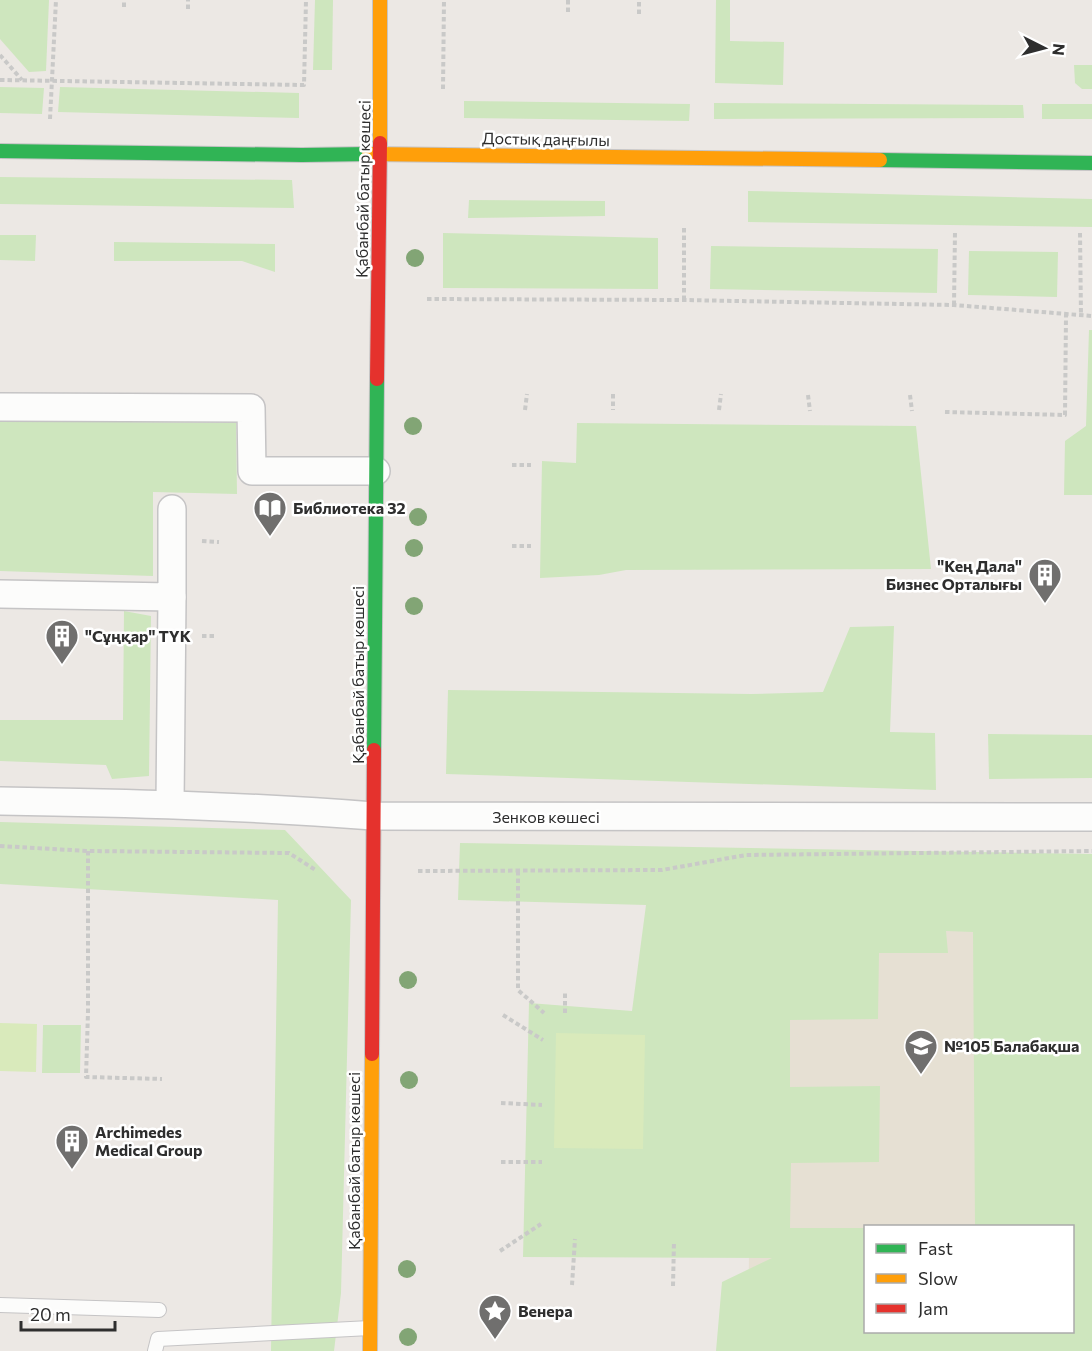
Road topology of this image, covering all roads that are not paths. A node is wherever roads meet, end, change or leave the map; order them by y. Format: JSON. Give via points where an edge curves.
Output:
{"nodes":[{"id":1,"x":381,"y":0,"type":"edge"},
{"id":2,"x":0,"y":151,"type":"edge"},
{"id":3,"x":380,"y":154,"type":"junction"},
{"id":4,"x":1092,"y":162,"type":"edge"},
{"id":5,"x":0,"y":407,"type":"edge"},
{"id":6,"x":376,"y":471,"type":"junction"},
{"id":7,"x":172,"y":509,"type":"dead end"},
{"id":8,"x":0,"y":594,"type":"edge"},
{"id":9,"x":172,"y":597,"type":"junction"},
{"id":10,"x":0,"y":801,"type":"edge"},
{"id":11,"x":170,"y":804,"type":"junction"},
{"id":12,"x":373,"y":816,"type":"junction"},
{"id":13,"x":1092,"y":817,"type":"edge"},
{"id":14,"x":0,"y":1305,"type":"edge"},
{"id":15,"x":159,"y":1310,"type":"dead end"},
{"id":16,"x":370,"y":1328,"type":"junction"},
{"id":17,"x":155,"y":1351,"type":"edge"},
{"id":18,"x":370,"y":1351,"type":"edge"}],
"edges":[{"from":1,"to":3,"type":"street","name":"Қабанбай батыр көшесі"},
{"from":2,"to":3,"type":"street","name":"Достық даңғылы"},
{"from":3,"to":4,"type":"street","name":"Достық даңғылы"},
{"from":3,"to":6,"type":"street","name":"Қабанбай батыр көшесі"},
{"from":5,"to":6,"type":"street","via":[[251,408],[252,471]]},
{"from":6,"to":12,"type":"street","name":"Қабанбай батыр көшесі"},
{"from":7,"to":9,"type":"street"},
{"from":8,"to":9,"type":"street"},
{"from":9,"to":11,"type":"street"},
{"from":10,"to":11,"type":"street","name":"Зенков көшесі"},
{"from":11,"to":12,"type":"street","name":"Зенков көшесі"},
{"from":12,"to":13,"type":"street","name":"Зенков көшесі"},
{"from":12,"to":16,"type":"street","name":"Қабанбай батыр көшесі"},
{"from":14,"to":15,"type":"lane"},
{"from":16,"to":17,"type":"lane","via":[[158,1339]]},
{"from":16,"to":18,"type":"street","name":"Қабанбай батыр көшесі"}]}
